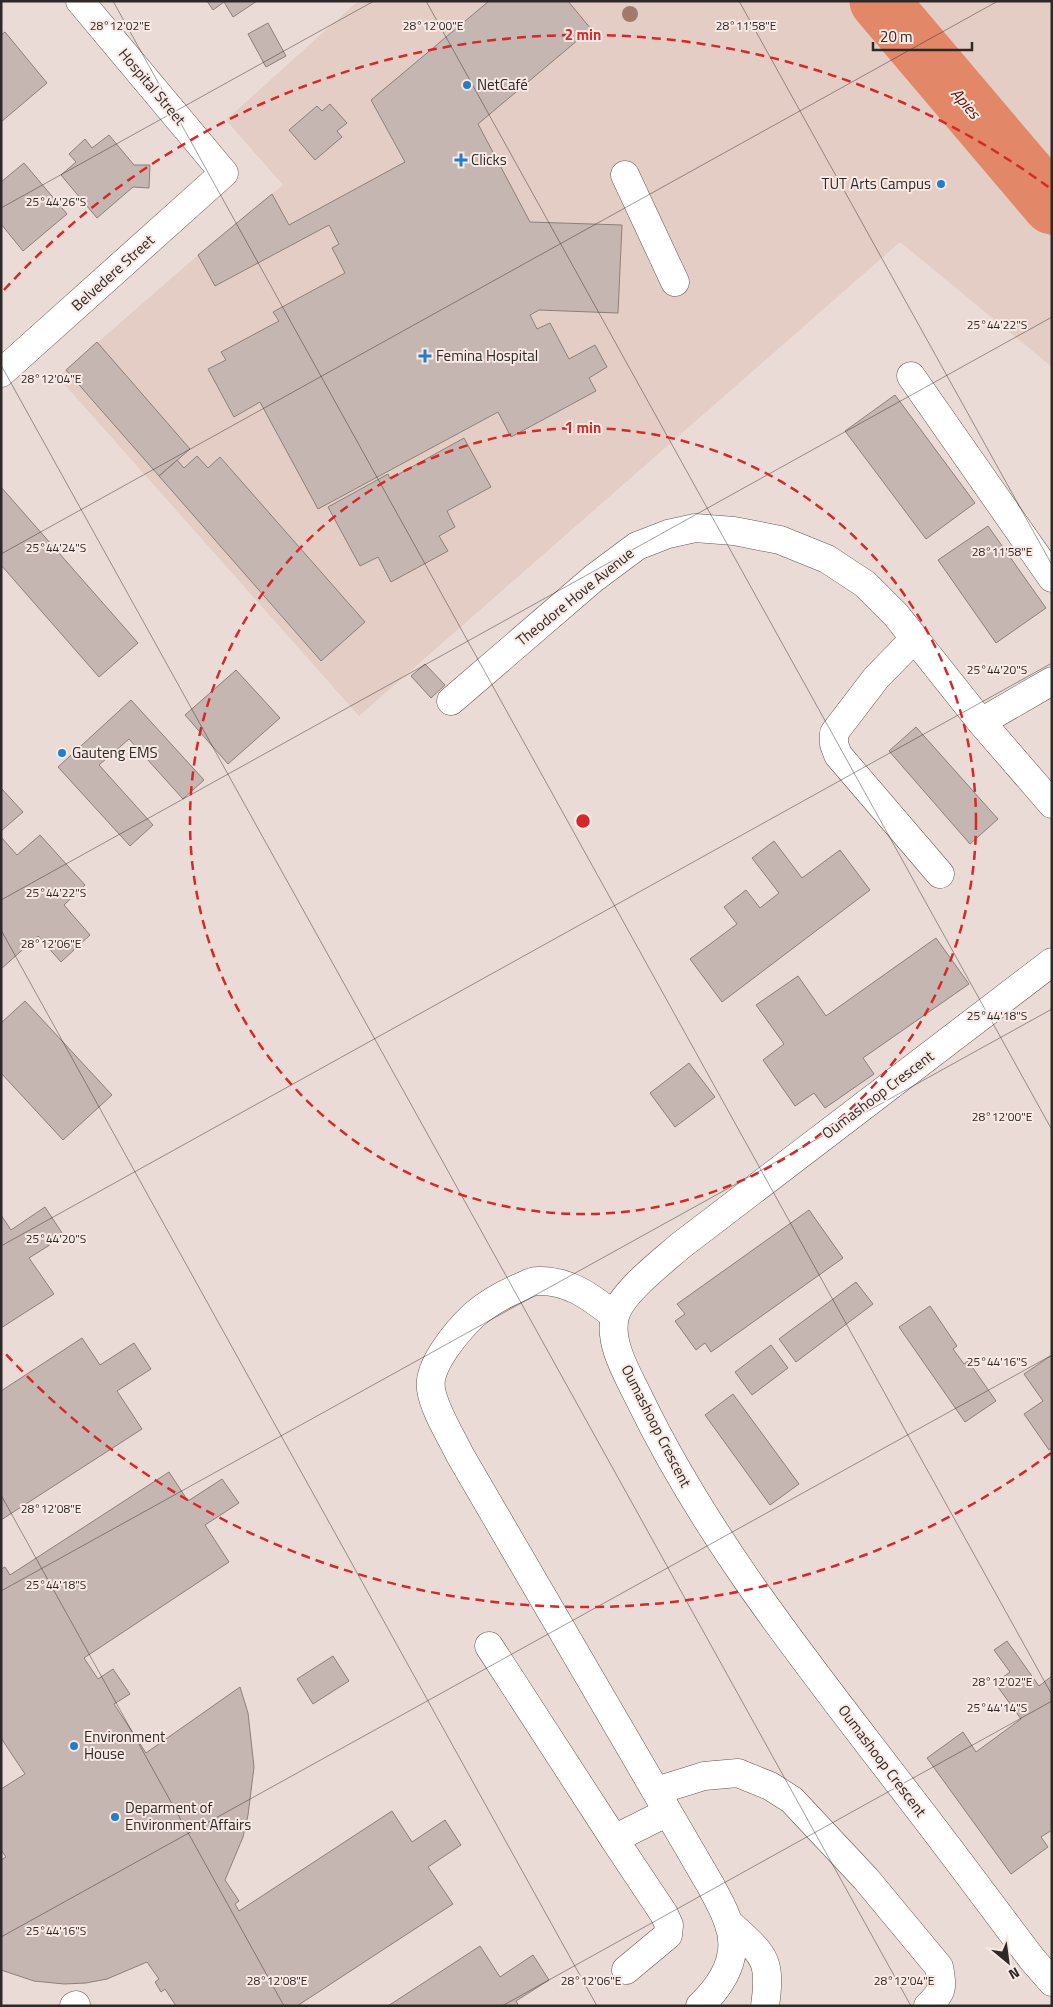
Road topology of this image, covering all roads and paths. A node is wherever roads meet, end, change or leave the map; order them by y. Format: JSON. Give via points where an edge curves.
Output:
{"nodes":[{"id":1,"x":80,"y":1,"type":"edge"},
{"id":2,"x":224,"y":173,"type":"joint"},
{"id":3,"x":625,"y":175,"type":"dead end"},
{"id":4,"x":675,"y":282,"type":"dead end"},
{"id":5,"x":1,"y":374,"type":"edge"},
{"id":6,"x":911,"y":376,"type":"dead end"},
{"id":7,"x":1052,"y":578,"type":"edge"},
{"id":8,"x":914,"y":639,"type":"junction"},
{"id":9,"x":1052,"y":681,"type":"edge"},
{"id":10,"x":451,"y":701,"type":"dead end"},
{"id":11,"x":981,"y":722,"type":"junction"},
{"id":12,"x":1052,"y":804,"type":"edge"},
{"id":13,"x":940,"y":874,"type":"dead end"},
{"id":14,"x":1052,"y":962,"type":"edge"},
{"id":15,"x":615,"y":1316,"type":"junction"},
{"id":16,"x":489,"y":1646,"type":"dead end"},
{"id":17,"x":662,"y":1801,"type":"junction"},
{"id":18,"x":614,"y":1839,"type":"junction"},
{"id":19,"x":729,"y":1923,"type":"junction"},
{"id":20,"x":626,"y":1970,"type":"dead end"},
{"id":21,"x":1052,"y":1982,"type":"edge"},
{"id":22,"x":700,"y":2006,"type":"edge"},
{"id":23,"x":765,"y":2006,"type":"edge"},
{"id":24,"x":928,"y":2006,"type":"edge"}],
"edges":[{"from":1,"to":2,"type":"street","name":"Hospital Street"},
{"from":2,"to":5,"type":"street","name":"Belvedere Street"},
{"from":3,"to":4,"type":"street"},
{"from":6,"to":7,"type":"street"},
{"from":8,"to":10,"type":"street","name":"Theodore Hove Avenue","via":[[896,615],[865,584],[827,559],[780,540],[734,530],[695,528],[637,546],[594,578]]},
{"from":8,"to":11,"type":"street","name":"Theodore Hove Avenue"},
{"from":8,"to":13,"type":"street","via":[[876,678],[834,733],[834,744],[838,755]]},
{"from":9,"to":11,"type":"street"},
{"from":11,"to":12,"type":"street","name":"Theodore Hove Avenue"},
{"from":14,"to":15,"type":"street","name":"Oumashoop Crescent","via":[[680,1246],[643,1278]]},
{"from":15,"to":17,"type":"street","via":[[587,1294],[561,1284],[535,1281],[511,1291],[475,1315],[442,1354],[433,1372],[431,1388],[460,1455]]},
{"from":15,"to":21,"type":"street","name":"Oumashoop Crescent","via":[[614,1338],[623,1366],[657,1436],[731,1558]]},
{"from":16,"to":18,"type":"street"},
{"from":17,"to":18,"type":"street"},
{"from":17,"to":19,"type":"street"},
{"from":17,"to":24,"type":"street","via":[[704,1776],[738,1773],[770,1786],[792,1800],[866,1880],[939,1967],[943,1984],[938,1997]]},
{"from":18,"to":20,"type":"street","via":[[669,1925],[668,1935]]},
{"from":19,"to":22,"type":"street","via":[[733,1944],[726,1972],[716,1990]]},
{"from":19,"to":23,"type":"street","via":[[758,1951],[765,1963],[768,1974]]}]}
